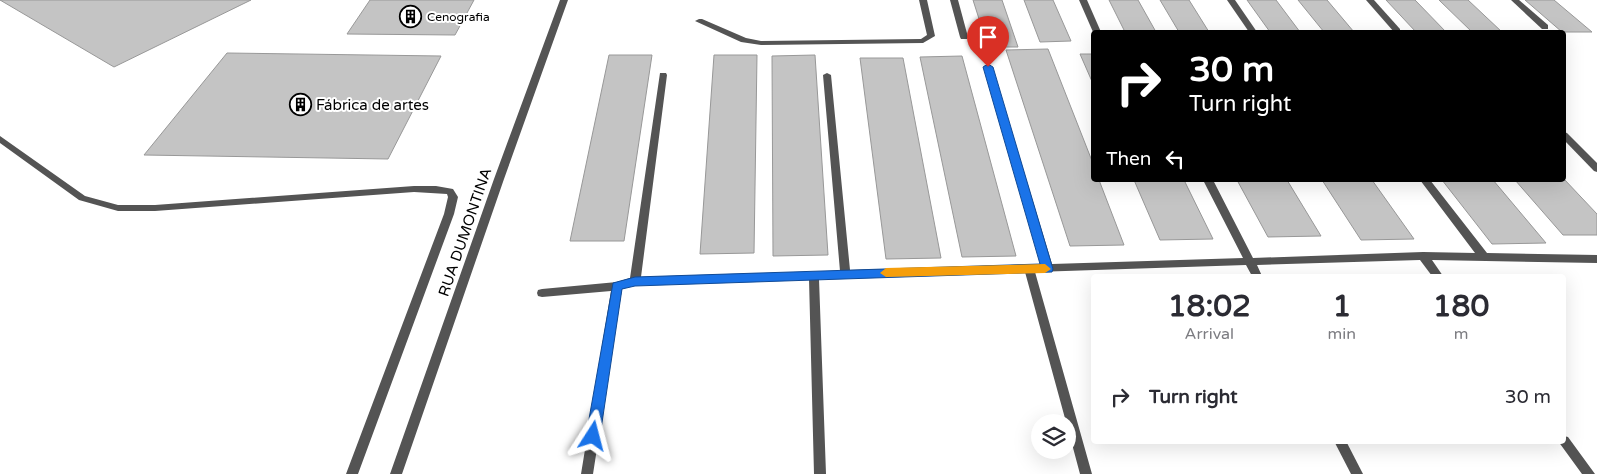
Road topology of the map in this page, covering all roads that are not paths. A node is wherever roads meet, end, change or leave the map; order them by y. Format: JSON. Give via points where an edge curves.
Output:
{"nodes":[{"id":1,"x":564,"y":0,"type":"edge"},
{"id":2,"x":923,"y":0,"type":"edge"},
{"id":3,"x":954,"y":0,"type":"edge"},
{"id":4,"x":1083,"y":0,"type":"edge"},
{"id":5,"x":1231,"y":0,"type":"edge"},
{"id":6,"x":1370,"y":0,"type":"edge"},
{"id":7,"x":1515,"y":0,"type":"edge"},
{"id":8,"x":699,"y":21,"type":"dead end"},
{"id":9,"x":1545,"y":27,"type":"dead end"},
{"id":10,"x":1096,"y":30,"type":"edge"},
{"id":11,"x":1252,"y":30,"type":"edge"},
{"id":12,"x":1396,"y":30,"type":"edge"},
{"id":13,"x":964,"y":38,"type":"dead end"},
{"id":14,"x":988,"y":67,"type":"dead end"},
{"id":15,"x":663,"y":75,"type":"dead end"},
{"id":16,"x":827,"y":75,"type":"dead end"},
{"id":17,"x":1566,"y":137,"type":"edge"},
{"id":18,"x":0,"y":139,"type":"edge"},
{"id":19,"x":1597,"y":169,"type":"edge"},
{"id":20,"x":1209,"y":182,"type":"edge"},
{"id":21,"x":1427,"y":182,"type":"edge"},
{"id":22,"x":1423,"y":256,"type":"junction"},
{"id":23,"x":1484,"y":257,"type":"junction"},
{"id":24,"x":1597,"y":259,"type":"edge"},
{"id":25,"x":1250,"y":262,"type":"junction"},
{"id":26,"x":1028,"y":268,"type":"junction"},
{"id":27,"x":1048,"y":269,"type":"junction"},
{"id":28,"x":846,"y":274,"type":"junction"},
{"id":29,"x":1256,"y":274,"type":"edge"},
{"id":30,"x":1436,"y":274,"type":"edge"},
{"id":31,"x":814,"y":277,"type":"junction"},
{"id":32,"x":635,"y":281,"type":"junction"},
{"id":33,"x":617,"y":286,"type":"junction"},
{"id":34,"x":542,"y":293,"type":"dead end"},
{"id":35,"x":1341,"y":444,"type":"edge"},
{"id":36,"x":1566,"y":444,"type":"edge"},
{"id":37,"x":352,"y":474,"type":"edge"},
{"id":38,"x":396,"y":474,"type":"edge"},
{"id":39,"x":587,"y":474,"type":"edge"},
{"id":40,"x":820,"y":474,"type":"edge"},
{"id":41,"x":1086,"y":474,"type":"edge"},
{"id":42,"x":1356,"y":474,"type":"edge"},
{"id":43,"x":1589,"y":474,"type":"edge"}],
"edges":[{"from":1,"to":38,"type":"street","name":"RUA DUMONTINA"},
{"from":2,"to":8,"type":"street","via":[[931,36],[922,40],[761,43],[744,40]]},
{"from":3,"to":13,"type":"street"},
{"from":4,"to":10,"type":"street"},
{"from":5,"to":11,"type":"street"},
{"from":6,"to":12,"type":"street"},
{"from":7,"to":9,"type":"street"},
{"from":14,"to":27,"type":"street"},
{"from":15,"to":32,"type":"street"},
{"from":16,"to":28,"type":"street"},
{"from":17,"to":19,"type":"street"},
{"from":18,"to":37,"type":"street","via":[[82,198],[118,208],[414,189],[450,191],[453,197],[450,214]]},
{"from":20,"to":25,"type":"street"},
{"from":21,"to":23,"type":"street"},
{"from":22,"to":23,"type":"street"},
{"from":22,"to":25,"type":"street"},
{"from":22,"to":30,"type":"street"},
{"from":23,"to":24,"type":"street"},
{"from":25,"to":27,"type":"street"},
{"from":25,"to":29,"type":"street"},
{"from":26,"to":27,"type":"street"},
{"from":26,"to":28,"type":"street"},
{"from":26,"to":41,"type":"street"},
{"from":28,"to":31,"type":"street"},
{"from":31,"to":32,"type":"street"},
{"from":31,"to":40,"type":"street"},
{"from":32,"to":33,"type":"street"},
{"from":33,"to":34,"type":"street"},
{"from":33,"to":39,"type":"street"},
{"from":35,"to":42,"type":"street"},
{"from":36,"to":43,"type":"street"}]}
